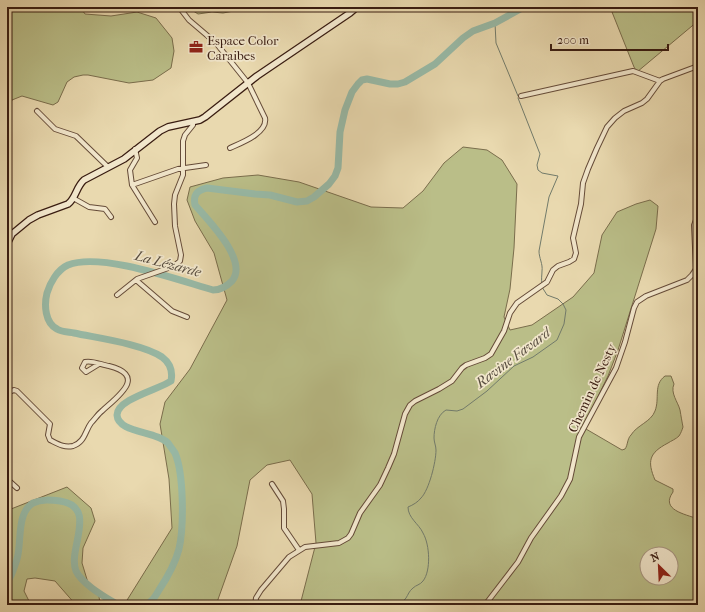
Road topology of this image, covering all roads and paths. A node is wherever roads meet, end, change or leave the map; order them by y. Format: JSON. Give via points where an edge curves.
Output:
{"nodes":[{"id":1,"x":179,"y":7,"type":"edge"},
{"id":2,"x":357,"y":7,"type":"edge"},
{"id":3,"x":698,"y":66,"type":"edge"},
{"id":4,"x":660,"y":81,"type":"junction"},
{"id":5,"x":248,"y":83,"type":"junction"},
{"id":6,"x":522,"y":96,"type":"dead end"},
{"id":7,"x":37,"y":111,"type":"dead end"},
{"id":8,"x":193,"y":122,"type":"junction"},
{"id":9,"x":230,"y":148,"type":"dead end"},
{"id":10,"x":135,"y":150,"type":"junction"},
{"id":11,"x":206,"y":164,"type":"dead end"},
{"id":12,"x":108,"y":167,"type":"junction"},
{"id":13,"x":184,"y":168,"type":"junction"},
{"id":14,"x":132,"y":185,"type":"junction"},
{"id":15,"x":73,"y":198,"type":"junction"},
{"id":16,"x":698,"y":215,"type":"edge"},
{"id":17,"x":111,"y":218,"type":"dead end"},
{"id":18,"x":155,"y":222,"type":"dead end"},
{"id":19,"x":7,"y":244,"type":"edge"},
{"id":20,"x":136,"y":280,"type":"junction"},
{"id":21,"x":117,"y":295,"type":"dead end"},
{"id":22,"x":187,"y":317,"type":"dead end"},
{"id":23,"x":100,"y":364,"type":"dead end"},
{"id":24,"x":7,"y":392,"type":"edge"},
{"id":25,"x":7,"y":479,"type":"edge"},
{"id":26,"x":272,"y":484,"type":"dead end"},
{"id":27,"x":17,"y":488,"type":"dead end"},
{"id":28,"x":299,"y":550,"type":"junction"},
{"id":29,"x":255,"y":605,"type":"edge"},
{"id":30,"x":485,"y":605,"type":"edge"}],
"edges":[{"from":1,"to":5,"type":"street","via":[[189,20],[216,43]]},
{"from":2,"to":5,"type":"main road"},
{"from":3,"to":4,"type":"street"},
{"from":4,"to":6,"type":"street","via":[[633,71]]},
{"from":4,"to":28,"type":"street","via":[[647,99],[624,111],[607,127],[583,183],[574,238],[574,259],[558,266],[544,285],[517,303],[491,354],[466,365],[452,381],[410,406],[404,414],[388,468],[348,538],[339,543]]},
{"from":5,"to":8,"type":"main road","via":[[205,117]]},
{"from":5,"to":9,"type":"street","via":[[265,118],[265,124],[249,139]]},
{"from":7,"to":12,"type":"street","via":[[55,129],[76,136]]},
{"from":8,"to":10,"type":"main road","via":[[168,127]]},
{"from":8,"to":13,"type":"street","via":[[183,141]]},
{"from":10,"to":12,"type":"main road"},
{"from":10,"to":14,"type":"street","via":[[137,158],[130,170]]},
{"from":11,"to":13,"type":"street"},
{"from":12,"to":15,"type":"main road","via":[[84,180]]},
{"from":13,"to":14,"type":"street"},
{"from":13,"to":20,"type":"street","via":[[174,204],[181,258],[174,266]]},
{"from":14,"to":18,"type":"street"},
{"from":15,"to":17,"type":"street","via":[[89,207],[105,209]]},
{"from":15,"to":19,"type":"main road","via":[[68,204],[29,220],[12,234]]},
{"from":16,"to":30,"type":"street","name":"Chemin de Nesty","via":[[694,225],[696,269],[686,280],[637,302],[616,368],[579,437],[567,485],[518,562]]},
{"from":20,"to":21,"type":"street"},
{"from":20,"to":22,"type":"street","via":[[172,311]]},
{"from":23,"to":24,"type":"street","via":[[124,372],[128,378],[127,387],[89,425],[82,441],[73,446],[61,446],[50,440],[50,424],[17,391]]},
{"from":25,"to":27,"type":"street"},
{"from":26,"to":28,"type":"street","via":[[283,501],[284,528]]},
{"from":28,"to":29,"type":"street","via":[[289,557],[261,590]]}]}
